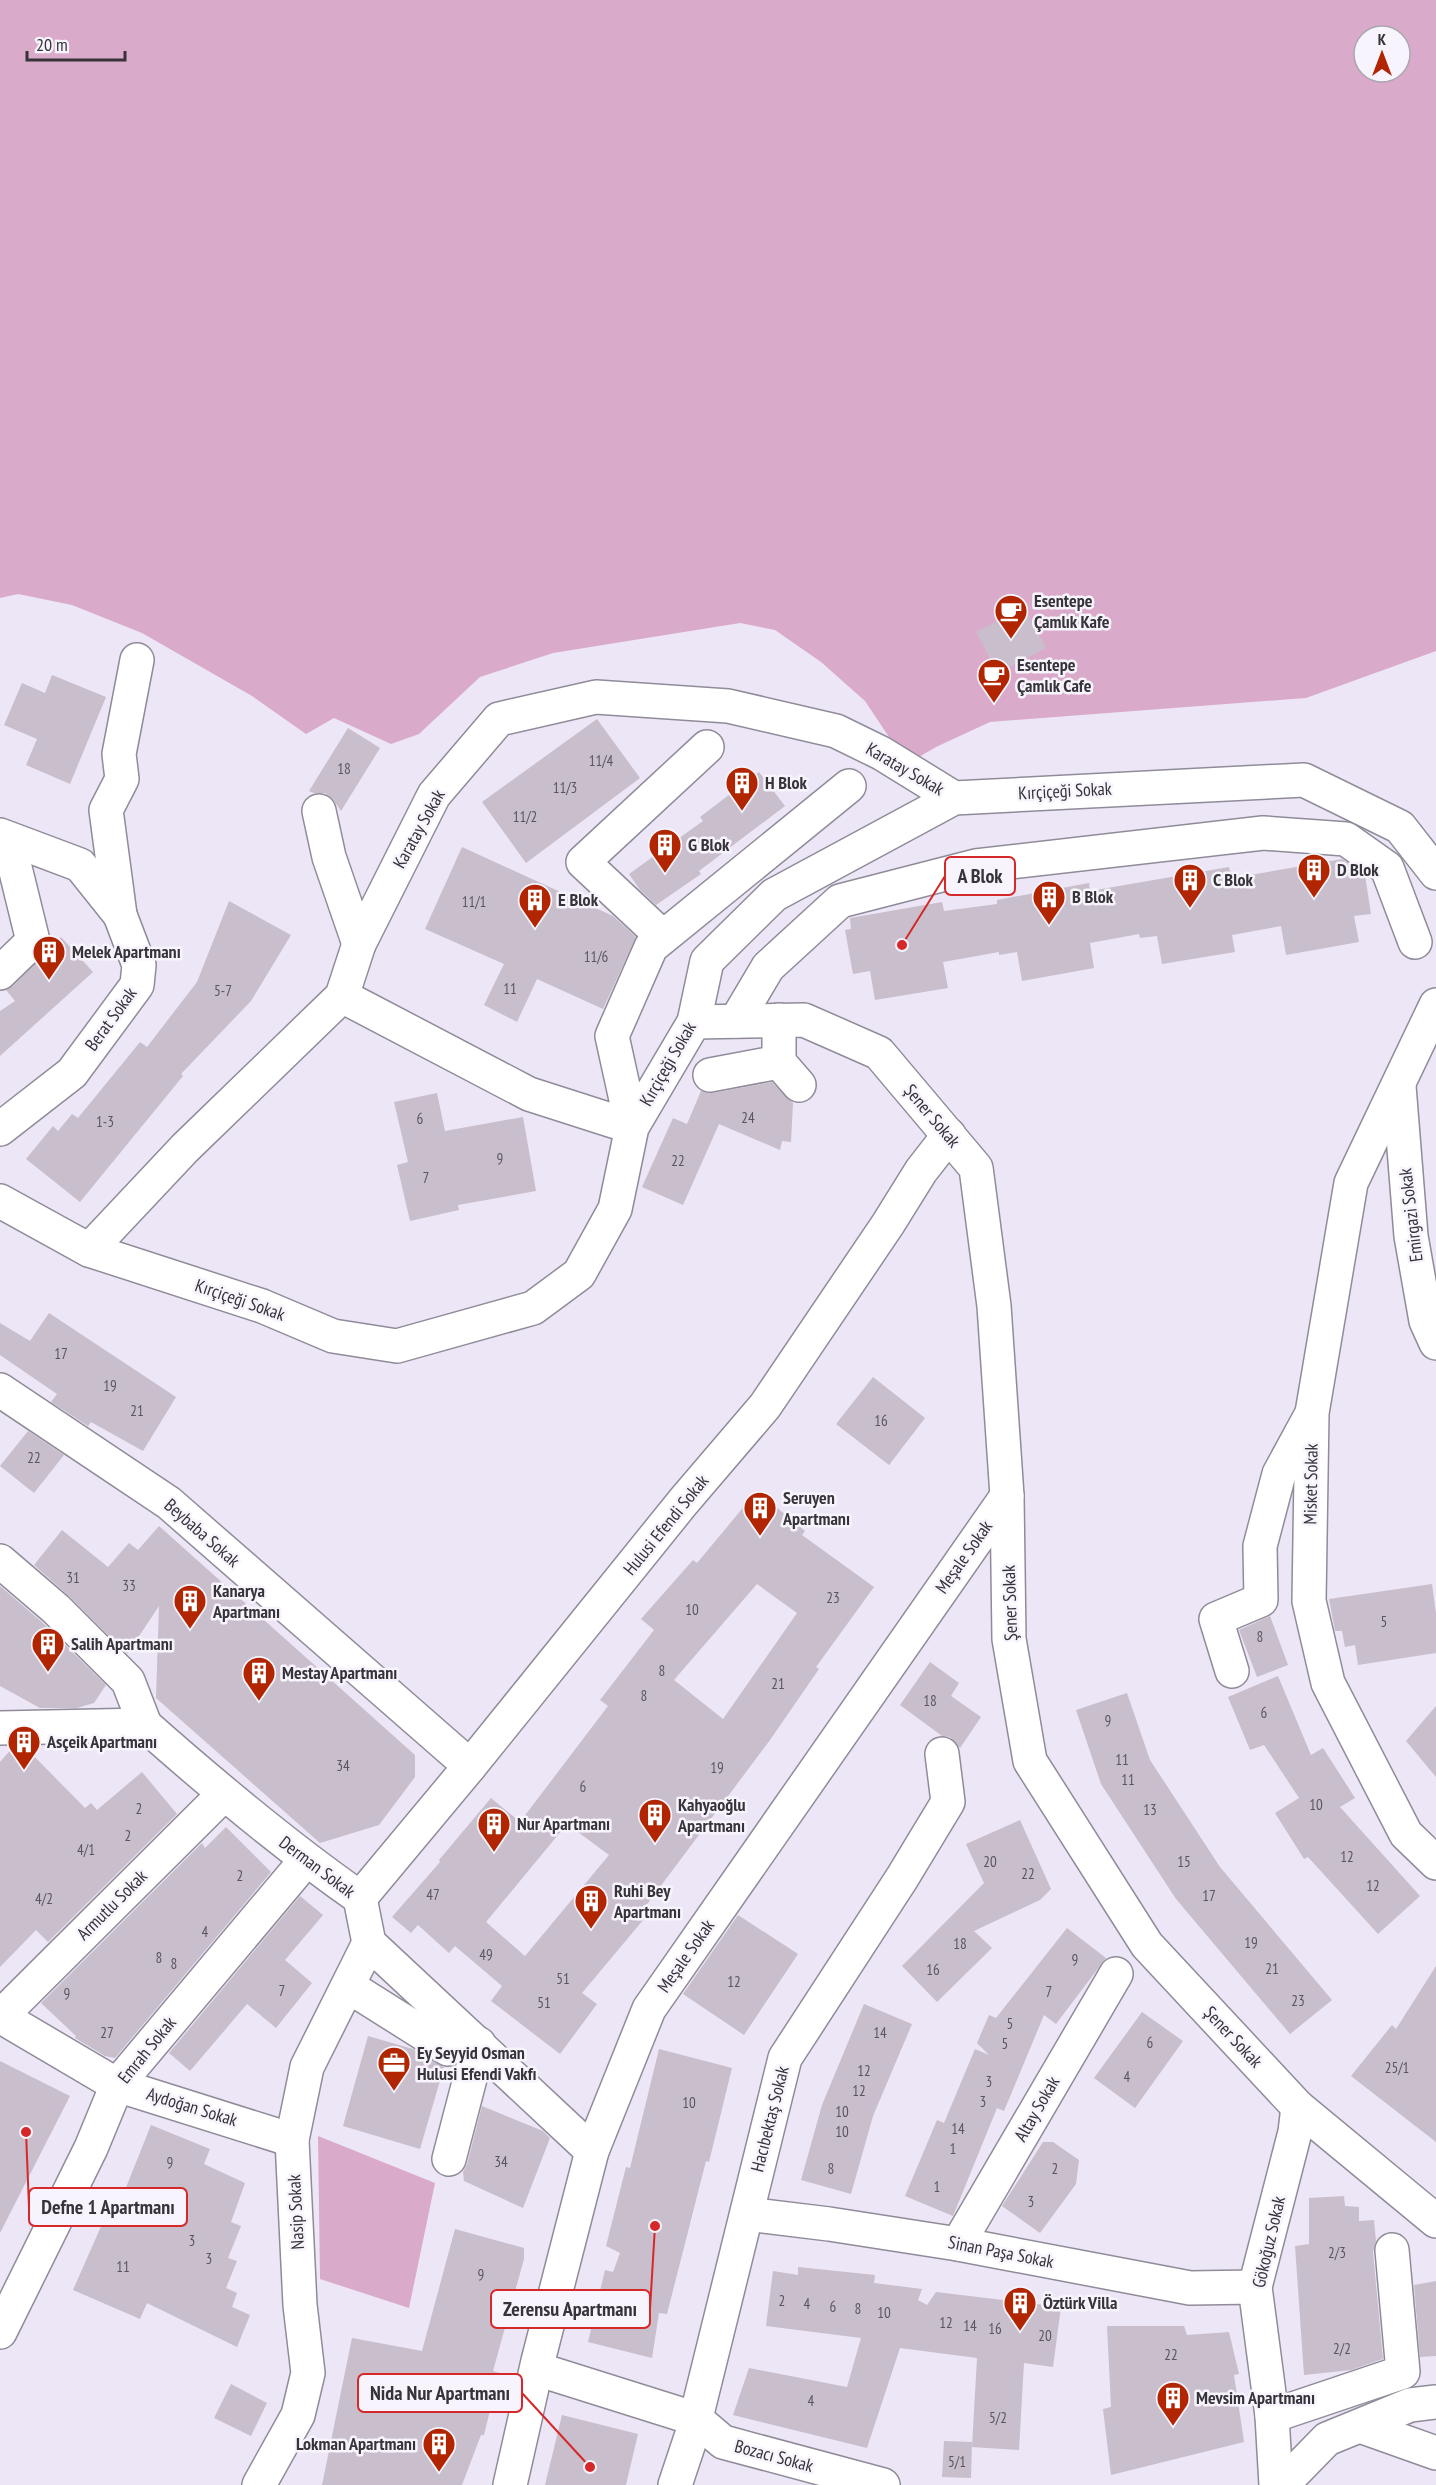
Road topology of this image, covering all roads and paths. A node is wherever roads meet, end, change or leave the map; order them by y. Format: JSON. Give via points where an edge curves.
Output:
{"nodes":[{"id":1,"x":137,"y":660,"type":"dead end"},
{"id":2,"x":707,"y":747,"type":"dead end"},
{"id":3,"x":849,"y":786,"type":"dead end"},
{"id":4,"x":954,"y":798,"type":"junction"},
{"id":5,"x":319,"y":811,"type":"dead end"},
{"id":6,"x":4,"y":837,"type":"edge"},
{"id":7,"x":1436,"y":873,"type":"edge"},
{"id":8,"x":120,"y":915,"type":"junction"},
{"id":9,"x":663,"y":937,"type":"junction"},
{"id":10,"x":1415,"y":942,"type":"dead end"},
{"id":11,"x":359,"y":944,"type":"junction"},
{"id":12,"x":0,"y":973,"type":"edge"},
{"id":13,"x":342,"y":996,"type":"junction"},
{"id":14,"x":1436,"y":1005,"type":"edge"},
{"id":15,"x":779,"y":1020,"type":"junction"},
{"id":16,"x":736,"y":1021,"type":"junction"},
{"id":17,"x":694,"y":1022,"type":"junction"},
{"id":18,"x":710,"y":1075,"type":"dead end"},
{"id":19,"x":1399,"y":1086,"type":"junction"},
{"id":20,"x":632,"y":1127,"type":"junction"},
{"id":21,"x":0,"y":1129,"type":"edge"},
{"id":22,"x":949,"y":1135,"type":"junction"},
{"id":23,"x":0,"y":1201,"type":"edge"},
{"id":24,"x":89,"y":1250,"type":"junction"},
{"id":25,"x":1436,"y":1342,"type":"edge"},
{"id":26,"x":0,"y":1390,"type":"edge"},
{"id":27,"x":1312,"y":1413,"type":"junction"},
{"id":28,"x":1007,"y":1496,"type":"junction"},
{"id":29,"x":0,"y":1561,"type":"edge"},
{"id":30,"x":1232,"y":1671,"type":"dead end"},
{"id":31,"x":145,"y":1725,"type":"junction"},
{"id":32,"x":0,"y":1728,"type":"edge"},
{"id":33,"x":942,"y":1754,"type":"dead end"},
{"id":34,"x":470,"y":1766,"type":"junction"},
{"id":35,"x":223,"y":1795,"type":"junction"},
{"id":36,"x":306,"y":1860,"type":"junction"},
{"id":37,"x":1436,"y":1863,"type":"edge"},
{"id":38,"x":360,"y":1898,"type":"junction"},
{"id":39,"x":369,"y":1943,"type":"junction"},
{"id":40,"x":1116,"y":1974,"type":"dead end"},
{"id":41,"x":348,"y":1986,"type":"junction"},
{"id":42,"x":0,"y":2016,"type":"edge"},
{"id":43,"x":463,"y":2046,"type":"junction"},
{"id":44,"x":117,"y":2085,"type":"junction"},
{"id":45,"x":1298,"y":2107,"type":"junction"},
{"id":46,"x":292,"y":2140,"type":"junction"},
{"id":47,"x":592,"y":2151,"type":"junction"},
{"id":48,"x":449,"y":2159,"type":"dead end"},
{"id":49,"x":747,"y":2214,"type":"junction"},
{"id":50,"x":1436,"y":2221,"type":"edge"},
{"id":51,"x":958,"y":2244,"type":"junction"},
{"id":52,"x":1392,"y":2250,"type":"dead end"},
{"id":53,"x":1256,"y":2287,"type":"junction"},
{"id":54,"x":0,"y":2332,"type":"edge"},
{"id":55,"x":537,"y":2369,"type":"junction"},
{"id":56,"x":1436,"y":2402,"type":"edge"},
{"id":57,"x":1272,"y":2416,"type":"junction"},
{"id":58,"x":696,"y":2418,"type":"junction"},
{"id":59,"x":1360,"y":2426,"type":"junction"},
{"id":60,"x":1436,"y":2453,"type":"edge"},
{"id":61,"x":259,"y":2485,"type":"edge"},
{"id":62,"x":510,"y":2485,"type":"edge"},
{"id":63,"x":675,"y":2485,"type":"edge"},
{"id":64,"x":883,"y":2485,"type":"edge"},
{"id":65,"x":1276,"y":2485,"type":"edge"},
{"id":66,"x":1282,"y":2485,"type":"edge"}],
"edges":[{"from":1,"to":8,"type":"street","via":[[119,754],[122,779],[106,810]]},
{"from":2,"to":9,"type":"street","via":[[583,862]]},
{"from":3,"to":9,"type":"street"},
{"from":4,"to":7,"type":"street","name":"Kırçiçeği Sokak","via":[[1304,780],[1400,827]]},
{"from":4,"to":11,"type":"street","name":"Karatay Sokak","via":[[881,753],[836,731],[728,706],[596,697],[499,719],[434,795]]},
{"from":4,"to":17,"type":"street","name":"Kırçiçeği Sokak","via":[[774,895],[707,961]]},
{"from":5,"to":11,"type":"street","via":[[329,857]]},
{"from":6,"to":8,"type":"street","name":"Berat Sokak","via":[[80,865]]},
{"from":6,"to":12,"type":"street","via":[[33,941]]},
{"from":8,"to":21,"type":"street","name":"Berat Sokak","via":[[139,965],[138,985],[72,1073]]},
{"from":9,"to":20,"type":"street","via":[[651,946],[612,1036]]},
{"from":10,"to":16,"type":"street","via":[[1388,868],[1346,839],[1263,833],[1010,862],[976,866],[840,901],[768,967]]},
{"from":11,"to":13,"type":"street","name":"Karatay Sokak"},
{"from":13,"to":20,"type":"street","via":[[529,1094]]},
{"from":13,"to":24,"type":"street","name":"Karatay Sokak","via":[[185,1148]]},
{"from":14,"to":19,"type":"street"},
{"from":15,"to":16,"type":"street","name":"Şener Sokak"},
{"from":15,"to":18,"type":"street","via":[[789,1073]]},
{"from":15,"to":22,"type":"street","name":"Şener Sokak","via":[[804,1020],[879,1053]]},
{"from":16,"to":17,"type":"street","name":"Şener Sokak"},
{"from":17,"to":20,"type":"street","name":"Kırçiçeği Sokak"},
{"from":19,"to":25,"type":"street","name":"Emirgazi Sokak","via":[[1411,1236],[1426,1321]]},
{"from":19,"to":27,"type":"street","name":"Misket Sokak","via":[[1351,1183]]},
{"from":20,"to":24,"type":"street","name":"Kırçiçeği Sokak","via":[[615,1209],[579,1274],[533,1308],[397,1346],[333,1336],[262,1305]]},
{"from":22,"to":28,"type":"street","name":"Şener Sokak","via":[[976,1168],[994,1306]]},
{"from":22,"to":34,"type":"street","name":"Hulusi Efendi Sokak","via":[[765,1406]]},
{"from":23,"to":24,"type":"street","name":"Kırçiçeği Sokak"},
{"from":26,"to":34,"type":"street","name":"Beybaba Sokak","via":[[169,1503]]},
{"from":27,"to":30,"type":"street","via":[[1279,1474],[1260,1546],[1261,1600],[1216,1618]]},
{"from":27,"to":37,"type":"street","name":"Misket Sokak","via":[[1309,1601],[1328,1683],[1406,1834]]},
{"from":28,"to":45,"type":"street","name":"Şener Sokak","via":[[1009,1639],[1030,1761],[1147,1945]]},
{"from":28,"to":47,"type":"street","name":"Meşale Sokak","via":[[649,2009]]},
{"from":29,"to":31,"type":"street","via":[[56,1609],[128,1681]]},
{"from":31,"to":32,"type":"street"},
{"from":31,"to":35,"type":"street","name":"Derman Sokak"},
{"from":33,"to":49,"type":"street","name":"Hacıbektaş Sokak","via":[[948,1802],[785,2058]]},
{"from":34,"to":38,"type":"street","name":"Hulusi Efendi Sokak"},
{"from":35,"to":36,"type":"street","name":"Derman Sokak"},
{"from":35,"to":42,"type":"street","name":"Armutlu Sokak"},
{"from":36,"to":38,"type":"street","name":"Derman Sokak"},
{"from":36,"to":44,"type":"street","name":"Emrah Sokak"},
{"from":38,"to":39,"type":"street","name":"Derman Sokak"},
{"from":39,"to":41,"type":"street","name":"Nasip Sokak"},
{"from":39,"to":43,"type":"street"},
{"from":40,"to":51,"type":"street","name":"Altay Sokak"},
{"from":41,"to":43,"type":"street"},
{"from":41,"to":46,"type":"street","name":"Nasip Sokak","via":[[307,2067]]},
{"from":42,"to":44,"type":"street","name":"Aydoğan Sokak"},
{"from":43,"to":47,"type":"street"},
{"from":43,"to":48,"type":"street"},
{"from":44,"to":46,"type":"street","name":"Aydoğan Sokak"},
{"from":44,"to":54,"type":"street","name":"Emrah Sokak","via":[[92,2148]]},
{"from":45,"to":50,"type":"street","name":"Şener Sokak"},
{"from":45,"to":53,"type":"street","name":"Gökoğuz Sokak"},
{"from":46,"to":61,"type":"street","name":"Nasip Sokak","via":[[300,2305],[308,2373],[298,2415]]},
{"from":47,"to":55,"type":"street","name":"Meşale Sokak"},
{"from":49,"to":51,"type":"street","name":"Sinan Paşa Sokak"},
{"from":49,"to":58,"type":"street","name":"Hacıbektaş Sokak"},
{"from":51,"to":53,"type":"street","name":"Sinan Paşa Sokak","via":[[1190,2288]]},
{"from":52,"to":57,"type":"street","via":[[1403,2372]]},
{"from":53,"to":57,"type":"street","name":"Gökoğuz Sokak"},
{"from":55,"to":58,"type":"street","name":"Bozacı Sokak"},
{"from":55,"to":62,"type":"street","name":"Meşale Sokak"},
{"from":56,"to":59,"type":"street","via":[[1410,2405]]},
{"from":57,"to":65,"type":"street","name":"Gökoğuz Sokak"},
{"from":58,"to":63,"type":"street","name":"Hacıbektaş Sokak"},
{"from":58,"to":64,"type":"street","name":"Bozacı Sokak","via":[[723,2442]]},
{"from":59,"to":60,"type":"street"},
{"from":59,"to":66,"type":"street","via":[[1327,2439]]}]}
